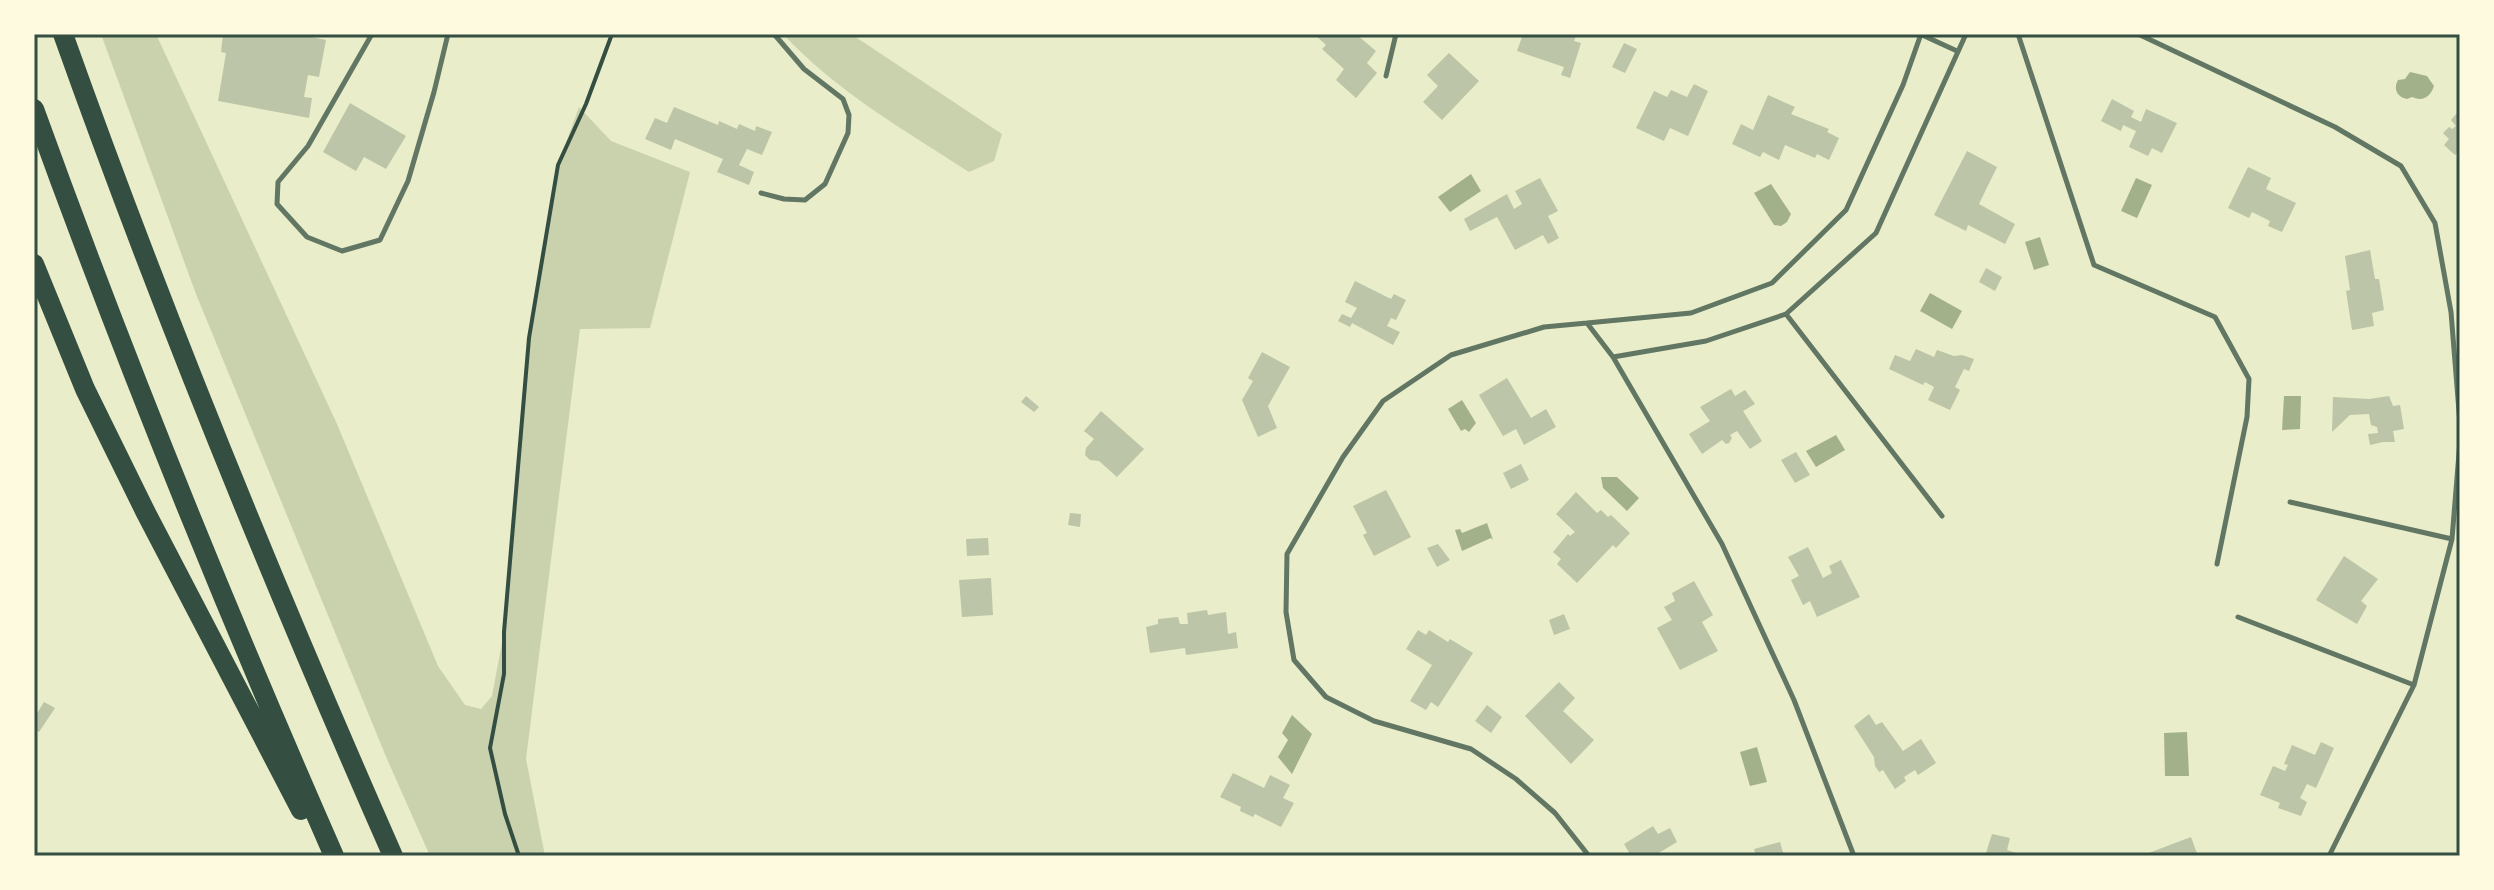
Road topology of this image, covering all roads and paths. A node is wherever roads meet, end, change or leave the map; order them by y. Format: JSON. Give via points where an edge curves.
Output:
{"nodes":[{"id":1,"x":63,"y":34,"type":"edge"},
{"id":2,"x":372,"y":34,"type":"edge"},
{"id":3,"x":448,"y":34,"type":"edge"},
{"id":4,"x":612,"y":34,"type":"edge"},
{"id":5,"x":774,"y":34,"type":"edge"},
{"id":6,"x":1396,"y":34,"type":"edge"},
{"id":7,"x":1920,"y":34,"type":"edge"},
{"id":8,"x":1966,"y":34,"type":"edge"},
{"id":9,"x":2018,"y":34,"type":"edge"},
{"id":10,"x":2138,"y":34,"type":"edge"},
{"id":11,"x":1957,"y":51,"type":"junction"},
{"id":12,"x":1386,"y":76,"type":"dead end"},
{"id":13,"x":34,"y":109,"type":"edge"},
{"id":14,"x":761,"y":193,"type":"dead end"},
{"id":15,"x":34,"y":264,"type":"edge"},
{"id":16,"x":1786,"y":314,"type":"junction"},
{"id":17,"x":1587,"y":323,"type":"junction"},
{"id":18,"x":1613,"y":357,"type":"junction"},
{"id":19,"x":2460,"y":424,"type":"edge"},
{"id":20,"x":2460,"y":441,"type":"edge"},
{"id":21,"x":2290,"y":502,"type":"dead end"},
{"id":22,"x":1942,"y":516,"type":"dead end"},
{"id":23,"x":2452,"y":539,"type":"junction"},
{"id":24,"x":2217,"y":564,"type":"dead end"},
{"id":25,"x":2238,"y":617,"type":"dead end"},
{"id":26,"x":2414,"y":685,"type":"junction"},
{"id":27,"x":325,"y":856,"type":"edge"},
{"id":28,"x":334,"y":856,"type":"edge"},
{"id":29,"x":393,"y":856,"type":"edge"},
{"id":30,"x":519,"y":856,"type":"edge"},
{"id":31,"x":1589,"y":856,"type":"edge"},
{"id":32,"x":1854,"y":856,"type":"edge"},
{"id":33,"x":2329,"y":856,"type":"edge"}],
"edges":[{"from":1,"to":29,"type":"highway","via":[[125,208],[277,587]]},
{"from":2,"to":3,"type":"lane","via":[[308,146],[278,182],[277,204],[307,237],[342,251],[380,240],[408,181]]},
{"from":4,"to":30,"type":"path","via":[[558,165],[529,338],[504,674],[490,748]]},
{"from":5,"to":14,"type":"lane","via":[[804,69],[843,99],[848,133],[825,184],[805,200]]},
{"from":6,"to":12,"type":"lane"},
{"from":7,"to":11,"type":"lane"},
{"from":7,"to":17,"type":"lane","via":[[1903,85],[1846,210],[1772,283],[1691,313]]},
{"from":8,"to":11,"type":"lane"},
{"from":9,"to":24,"type":"lane","via":[[2094,265],[2215,317],[2249,379],[2247,417]]},
{"from":10,"to":19,"type":"lane","via":[[2335,127],[2401,166],[2435,223],[2451,312]]},
{"from":11,"to":16,"type":"lane","via":[[1876,233]]},
{"from":13,"to":28,"type":"highway","via":[[226,608]]},
{"from":15,"to":27,"type":"highway","via":[[92,403],[145,511]]},
{"from":16,"to":18,"type":"lane","via":[[1706,341]]},
{"from":16,"to":22,"type":"lane"},
{"from":17,"to":18,"type":"lane"},
{"from":17,"to":31,"type":"lane","via":[[1544,327],[1451,355],[1383,401],[1343,457],[1287,554],[1286,612],[1294,660],[1326,697],[1374,721],[1471,749],[1555,813]]},
{"from":18,"to":32,"type":"lane","via":[[1722,544],[1794,700]]},
{"from":20,"to":23,"type":"lane"},
{"from":21,"to":23,"type":"lane"},
{"from":23,"to":26,"type":"lane"},
{"from":25,"to":26,"type":"lane"},
{"from":26,"to":33,"type":"lane"}]}
